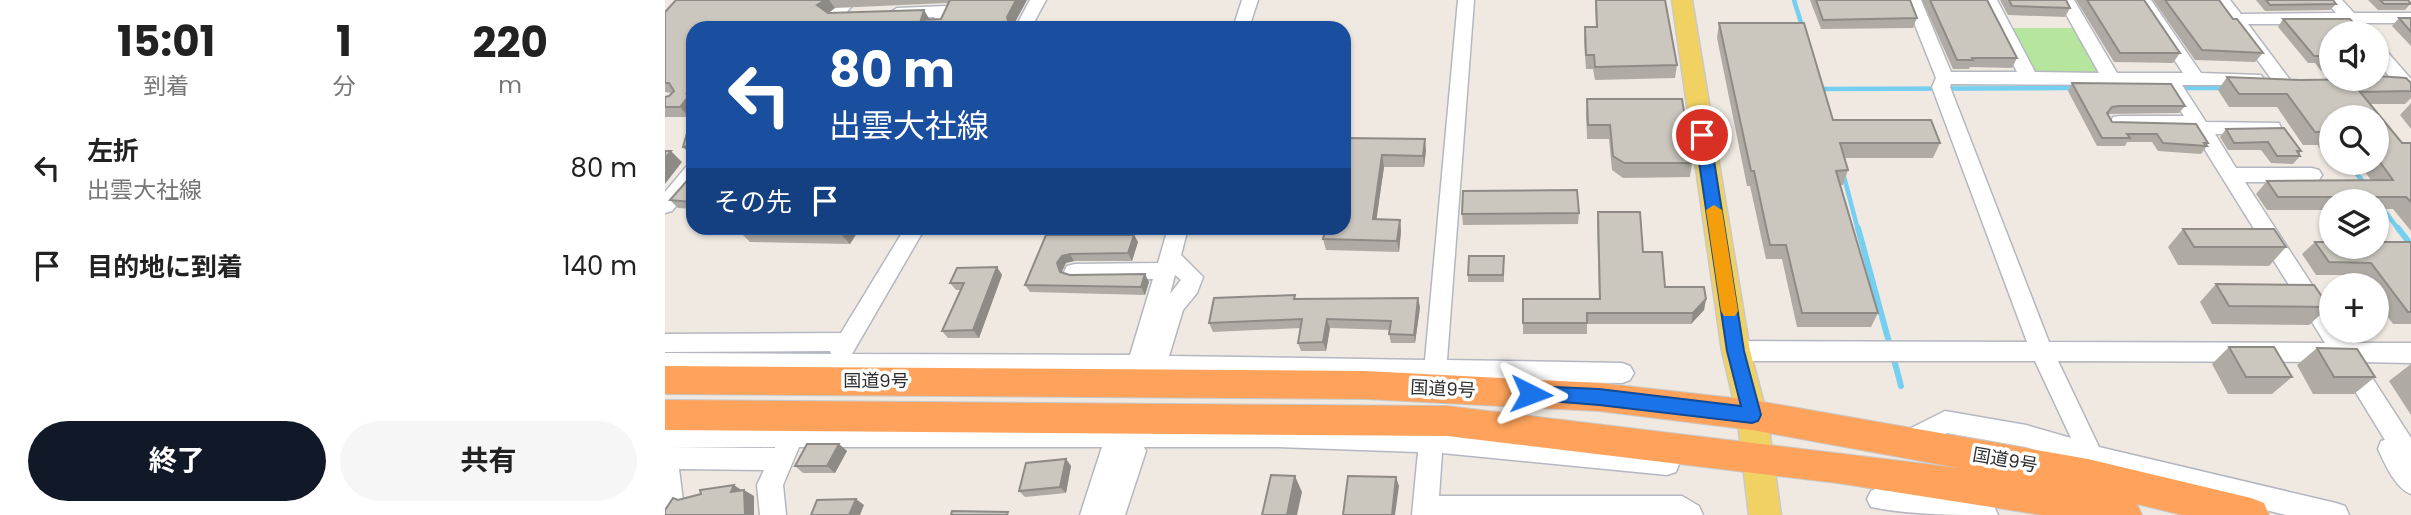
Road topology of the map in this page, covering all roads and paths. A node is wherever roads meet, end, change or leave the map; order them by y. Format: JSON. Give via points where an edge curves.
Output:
{"nodes":[{"id":1,"x":849,"y":0,"type":"edge"},
{"id":2,"x":1038,"y":0,"type":"edge"},
{"id":3,"x":1250,"y":0,"type":"edge"},
{"id":4,"x":1466,"y":0,"type":"edge"},
{"id":5,"x":1682,"y":0,"type":"edge"},
{"id":6,"x":1913,"y":0,"type":"edge"},
{"id":7,"x":1989,"y":0,"type":"edge"},
{"id":8,"x":2066,"y":0,"type":"edge"},
{"id":9,"x":2143,"y":0,"type":"edge"},
{"id":10,"x":2222,"y":0,"type":"edge"},
{"id":11,"x":2333,"y":0,"type":"edge"},
{"id":12,"x":2349,"y":18,"type":"junction"},
{"id":13,"x":2411,"y":18,"type":"edge"},
{"id":14,"x":2236,"y":19,"type":"junction"},
{"id":15,"x":831,"y":21,"type":"edge"},
{"id":16,"x":836,"y":21,"type":"edge"},
{"id":17,"x":941,"y":21,"type":"edge"},
{"id":18,"x":1027,"y":21,"type":"edge"},
{"id":19,"x":1243,"y":21,"type":"edge"},
{"id":20,"x":2352,"y":21,"type":"edge"},
{"id":21,"x":2389,"y":63,"type":"edge"},
{"id":22,"x":1945,"y":78,"type":"junction"},
{"id":23,"x":2169,"y":78,"type":"junction"},
{"id":24,"x":2029,"y":79,"type":"junction"},
{"id":25,"x":2112,"y":79,"type":"junction"},
{"id":26,"x":2196,"y":79,"type":"junction"},
{"id":27,"x":2389,"y":81,"type":"edge"},
{"id":28,"x":2408,"y":83,"type":"edge"},
{"id":29,"x":2114,"y":122,"type":"edge"},
{"id":30,"x":2199,"y":126,"type":"junction"},
{"id":31,"x":2272,"y":128,"type":"edge"},
{"id":32,"x":2231,"y":175,"type":"junction"},
{"id":33,"x":2312,"y":175,"type":"dead end"},
{"id":34,"x":686,"y":180,"type":"edge"},
{"id":35,"x":665,"y":206,"type":"edge"},
{"id":36,"x":911,"y":235,"type":"edge"},
{"id":37,"x":1176,"y":235,"type":"edge"},
{"id":38,"x":1167,"y":264,"type":"junction"},
{"id":39,"x":1075,"y":272,"type":"edge"},
{"id":40,"x":847,"y":342,"type":"junction"},
{"id":41,"x":665,"y":343,"type":"edge"},
{"id":42,"x":1161,"y":350,"type":"dead end"},
{"id":43,"x":2041,"y":350,"type":"junction"},
{"id":44,"x":1736,"y":351,"type":"junction"},
{"id":45,"x":2343,"y":352,"type":"junction"},
{"id":46,"x":2411,"y":353,"type":"edge"},
{"id":47,"x":665,"y":363,"type":"edge"},
{"id":48,"x":698,"y":363,"type":"junction"},
{"id":49,"x":834,"y":363,"type":"junction"},
{"id":50,"x":1113,"y":365,"type":"junction"},
{"id":51,"x":1139,"y":365,"type":"junction"},
{"id":52,"x":1436,"y":370,"type":"junction"},
{"id":53,"x":1497,"y":371,"type":"junction"},
{"id":54,"x":1622,"y":373,"type":"dead end"},
{"id":55,"x":665,"y":378,"type":"edge"},
{"id":56,"x":1084,"y":383,"type":"junction"},
{"id":57,"x":1531,"y":394,"type":"junction"},
{"id":58,"x":665,"y":415,"type":"edge"},
{"id":59,"x":736,"y":415,"type":"junction"},
{"id":60,"x":1752,"y":415,"type":"junction"},
{"id":61,"x":968,"y":416,"type":"junction"},
{"id":62,"x":1308,"y":419,"type":"junction"},
{"id":63,"x":2386,"y":419,"type":"junction"},
{"id":64,"x":934,"y":435,"type":"junction"},
{"id":65,"x":665,"y":436,"type":"edge"},
{"id":66,"x":692,"y":436,"type":"junction"},
{"id":67,"x":1277,"y":436,"type":"junction"},
{"id":68,"x":1431,"y":441,"type":"junction"},
{"id":69,"x":1126,"y":443,"type":"junction"},
{"id":70,"x":1906,"y":443,"type":"junction"},
{"id":71,"x":787,"y":447,"type":"junction"},
{"id":72,"x":2091,"y":455,"type":"junction"},
{"id":73,"x":1648,"y":457,"type":"junction"},
{"id":74,"x":1756,"y":457,"type":"junction"},
{"id":75,"x":665,"y":459,"type":"edge"},
{"id":76,"x":2411,"y":459,"type":"edge"},
{"id":77,"x":2411,"y":482,"type":"edge"},
{"id":78,"x":1881,"y":499,"type":"dead end"},
{"id":79,"x":1996,"y":503,"type":"edge"},
{"id":80,"x":665,"y":506,"type":"edge"},
{"id":81,"x":2252,"y":508,"type":"edge"},
{"id":82,"x":1426,"y":512,"type":"edge"},
{"id":83,"x":773,"y":515,"type":"edge"},
{"id":84,"x":1093,"y":515,"type":"edge"},
{"id":85,"x":1112,"y":515,"type":"edge"},
{"id":86,"x":1690,"y":515,"type":"edge"},
{"id":87,"x":1765,"y":515,"type":"edge"},
{"id":88,"x":2038,"y":515,"type":"edge"},
{"id":89,"x":2124,"y":515,"type":"edge"},
{"id":90,"x":2336,"y":515,"type":"edge"}],
"edges":[{"from":1,"to":15,"type":"street"},
{"from":2,"to":18,"type":"street"},
{"from":3,"to":19,"type":"street"},
{"from":4,"to":52,"type":"street"},
{"from":5,"to":44,"type":"main road"},
{"from":6,"to":22,"type":"street"},
{"from":7,"to":24,"type":"street"},
{"from":8,"to":25,"type":"street"},
{"from":9,"to":26,"type":"street"},
{"from":10,"to":14,"type":"street"},
{"from":11,"to":12,"type":"street"},
{"from":12,"to":13,"type":"street"},
{"from":12,"to":14,"type":"street"},
{"from":12,"to":20,"type":"street"},
{"from":14,"to":26,"type":"street","via":[[2288,80]]},
{"from":16,"to":17,"type":"street","via":[[946,12]]},
{"from":21,"to":28,"type":"street"},
{"from":22,"to":24,"type":"street"},
{"from":22,"to":43,"type":"street","via":[[1941,87]]},
{"from":23,"to":25,"type":"street"},
{"from":23,"to":26,"type":"street"},
{"from":23,"to":30,"type":"street"},
{"from":24,"to":25,"type":"street"},
{"from":27,"to":28,"type":"street"},
{"from":29,"to":30,"type":"street"},
{"from":30,"to":31,"type":"street"},
{"from":30,"to":32,"type":"street"},
{"from":32,"to":33,"type":"street"},
{"from":32,"to":45,"type":"street"},
{"from":34,"to":35,"type":"street"},
{"from":36,"to":40,"type":"street"},
{"from":37,"to":38,"type":"street"},
{"from":38,"to":39,"type":"street"},
{"from":38,"to":42,"type":"street","via":[[1192,277],[1173,306]]},
{"from":38,"to":51,"type":"street"},
{"from":40,"to":41,"type":"street"},
{"from":40,"to":49,"type":"street"},
{"from":43,"to":44,"type":"street"},
{"from":43,"to":45,"type":"street"},
{"from":43,"to":72,"type":"street"},
{"from":44,"to":60,"type":"main road"},
{"from":45,"to":46,"type":"street"},
{"from":45,"to":63,"type":"street"},
{"from":47,"to":48,"type":"street"},
{"from":48,"to":49,"type":"street"},
{"from":48,"to":55,"type":"street"},
{"from":49,"to":50,"type":"street"},
{"from":50,"to":51,"type":"street"},
{"from":50,"to":56,"type":"street"},
{"from":51,"to":52,"type":"street"},
{"from":52,"to":53,"type":"street"},
{"from":53,"to":54,"type":"street"},
{"from":53,"to":57,"type":"street"},
{"from":55,"to":56,"type":"highway","name":"国道9号"},
{"from":56,"to":57,"type":"highway","name":"国道9号","via":[[1365,385]]},
{"from":57,"to":60,"type":"highway","name":"国道9号"},
{"from":58,"to":59,"type":"highway","name":"国道9号"},
{"from":59,"to":61,"type":"highway","name":"国道9号"},
{"from":59,"to":66,"type":"street"},
{"from":60,"to":70,"type":"highway","name":"国道9号"},
{"from":60,"to":74,"type":"main road"},
{"from":61,"to":62,"type":"highway","name":"国道9号"},
{"from":61,"to":64,"type":"street"},
{"from":62,"to":67,"type":"street"},
{"from":62,"to":73,"type":"highway","name":"国道9号","via":[[1447,421]]},
{"from":63,"to":76,"type":"street"},
{"from":63,"to":77,"type":"street","via":[[2380,433]]},
{"from":64,"to":69,"type":"street"},
{"from":64,"to":71,"type":"street"},
{"from":65,"to":66,"type":"street"},
{"from":66,"to":71,"type":"street"},
{"from":67,"to":68,"type":"street"},
{"from":67,"to":69,"type":"street"},
{"from":68,"to":73,"type":"street"},
{"from":68,"to":82,"type":"street"},
{"from":69,"to":84,"type":"street"},
{"from":69,"to":85,"type":"street"},
{"from":70,"to":72,"type":"street","via":[[1945,422],[2026,436]]},
{"from":70,"to":81,"type":"highway","name":"国道9号"},
{"from":71,"to":75,"type":"street"},
{"from":71,"to":83,"type":"street","via":[[770,485]]},
{"from":72,"to":81,"type":"street"},
{"from":73,"to":74,"type":"highway","name":"国道9号"},
{"from":74,"to":79,"type":"highway","name":"国道9号"},
{"from":74,"to":87,"type":"main road"},
{"from":75,"to":80,"type":"street","via":[[670,501]]},
{"from":78,"to":79,"type":"street"},
{"from":79,"to":88,"type":"street"},
{"from":79,"to":89,"type":"highway","name":"国道9号"},
{"from":81,"to":90,"type":"street"},
{"from":82,"to":86,"type":"street","via":[[1682,508]]}]}
